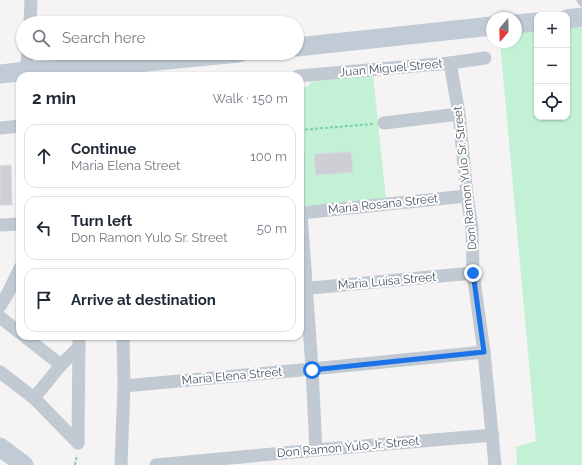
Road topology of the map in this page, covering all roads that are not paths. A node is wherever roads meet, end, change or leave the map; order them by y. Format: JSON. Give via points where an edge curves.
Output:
{"nodes":[{"id":1,"x":31,"y":0,"type":"edge"},
{"id":2,"x":580,"y":0,"type":"edge"},
{"id":3,"x":582,"y":3,"type":"edge"},
{"id":4,"x":30,"y":16,"type":"edge"},
{"id":5,"x":582,"y":17,"type":"edge"},
{"id":6,"x":570,"y":19,"type":"edge"},
{"id":7,"x":534,"y":22,"type":"edge"},
{"id":8,"x":522,"y":23,"type":"edge"},
{"id":9,"x":486,"y":27,"type":"edge"},
{"id":10,"x":304,"y":46,"type":"edge"},
{"id":11,"x":484,"y":58,"type":"dead end"},
{"id":12,"x":178,"y":60,"type":"edge"},
{"id":13,"x":27,"y":62,"type":"edge"},
{"id":14,"x":450,"y":63,"type":"junction"},
{"id":15,"x":75,"y":72,"type":"edge"},
{"id":16,"x":0,"y":74,"type":"edge"},
{"id":17,"x":304,"y":75,"type":"edge"},
{"id":18,"x":459,"y":114,"type":"junction"},
{"id":19,"x":384,"y":123,"type":"road end"},
{"id":20,"x":16,"y":126,"type":"edge"},
{"id":21,"x":0,"y":128,"type":"edge"},
{"id":22,"x":467,"y":196,"type":"junction"},
{"id":23,"x":304,"y":212,"type":"edge"},
{"id":24,"x":16,"y":224,"type":"edge"},
{"id":25,"x":0,"y":225,"type":"edge"},
{"id":26,"x":473,"y":273,"type":"junction"},
{"id":27,"x":16,"y":276,"type":"edge"},
{"id":28,"x":304,"y":289,"type":"edge"},
{"id":29,"x":304,"y":298,"type":"edge"},
{"id":30,"x":0,"y":306,"type":"edge"},
{"id":31,"x":0,"y":317,"type":"edge"},
{"id":32,"x":16,"y":330,"type":"edge"},
{"id":33,"x":29,"y":340,"type":"edge"},
{"id":34,"x":123,"y":340,"type":"edge"},
{"id":35,"x":79,"y":341,"type":"edge"},
{"id":36,"x":484,"y":352,"type":"junction"},
{"id":37,"x":61,"y":365,"type":"junction"},
{"id":38,"x":312,"y":370,"type":"junction"},
{"id":39,"x":0,"y":372,"type":"edge"},
{"id":40,"x":124,"y":386,"type":"junction"},
{"id":41,"x":34,"y":398,"type":"junction"},
{"id":42,"x":493,"y":435,"type":"junction"},
{"id":43,"x":0,"y":447,"type":"edge"},
{"id":44,"x":316,"y":450,"type":"junction"},
{"id":45,"x":24,"y":465,"type":"edge"},
{"id":46,"x":121,"y":465,"type":"edge"},
{"id":47,"x":156,"y":465,"type":"edge"},
{"id":48,"x":495,"y":465,"type":"edge"}],
"edges":[{"from":1,"to":4,"type":"street"},
{"from":2,"to":3,"type":"lane"},
{"from":5,"to":6,"type":"street"},
{"from":7,"to":8,"type":"street"},
{"from":9,"to":10,"type":"street"},
{"from":11,"to":14,"type":"street","name":"Juan Miguel Street"},
{"from":12,"to":15,"type":"street"},
{"from":13,"to":15,"type":"street"},
{"from":13,"to":16,"type":"street"},
{"from":14,"to":17,"type":"street","name":"Juan Miguel Street"},
{"from":14,"to":18,"type":"street","name":"Don Ramon Yulo Sr. Street"},
{"from":18,"to":19,"type":"street"},
{"from":18,"to":22,"type":"street","name":"Don Ramon Yulo Sr. Street"},
{"from":20,"to":21,"type":"street"},
{"from":22,"to":23,"type":"street","name":"Maria Rosana Street"},
{"from":22,"to":26,"type":"street","name":"Don Ramon Yulo Sr. Street","via":[[472,228]]},
{"from":24,"to":25,"type":"street"},
{"from":26,"to":28,"type":"street","name":"Maria Luisa Street"},
{"from":26,"to":36,"type":"street","name":"Don Ramon Yulo Sr. Street"},
{"from":27,"to":30,"type":"street"},
{"from":29,"to":38,"type":"street"},
{"from":31,"to":32,"type":"street"},
{"from":33,"to":37,"type":"street"},
{"from":34,"to":40,"type":"street"},
{"from":35,"to":37,"type":"street"},
{"from":35,"to":41,"type":"street","via":[[78,443]]},
{"from":36,"to":38,"type":"street","name":"Maria Elena Street"},
{"from":36,"to":42,"type":"street","name":"Don Ramon Yulo Sr. Street"},
{"from":37,"to":41,"type":"street"},
{"from":38,"to":40,"type":"street","name":"Maria Elena Street"},
{"from":38,"to":44,"type":"street"},
{"from":39,"to":41,"type":"street"},
{"from":40,"to":46,"type":"street"},
{"from":42,"to":44,"type":"street","name":"Don Ramon Yulo Jr. Street"},
{"from":42,"to":48,"type":"street","name":"Don Ramon Yulo Sr. Street"},
{"from":43,"to":45,"type":"street"},
{"from":44,"to":47,"type":"street","name":"Don Ramon Yulo Jr. Street"}]}
